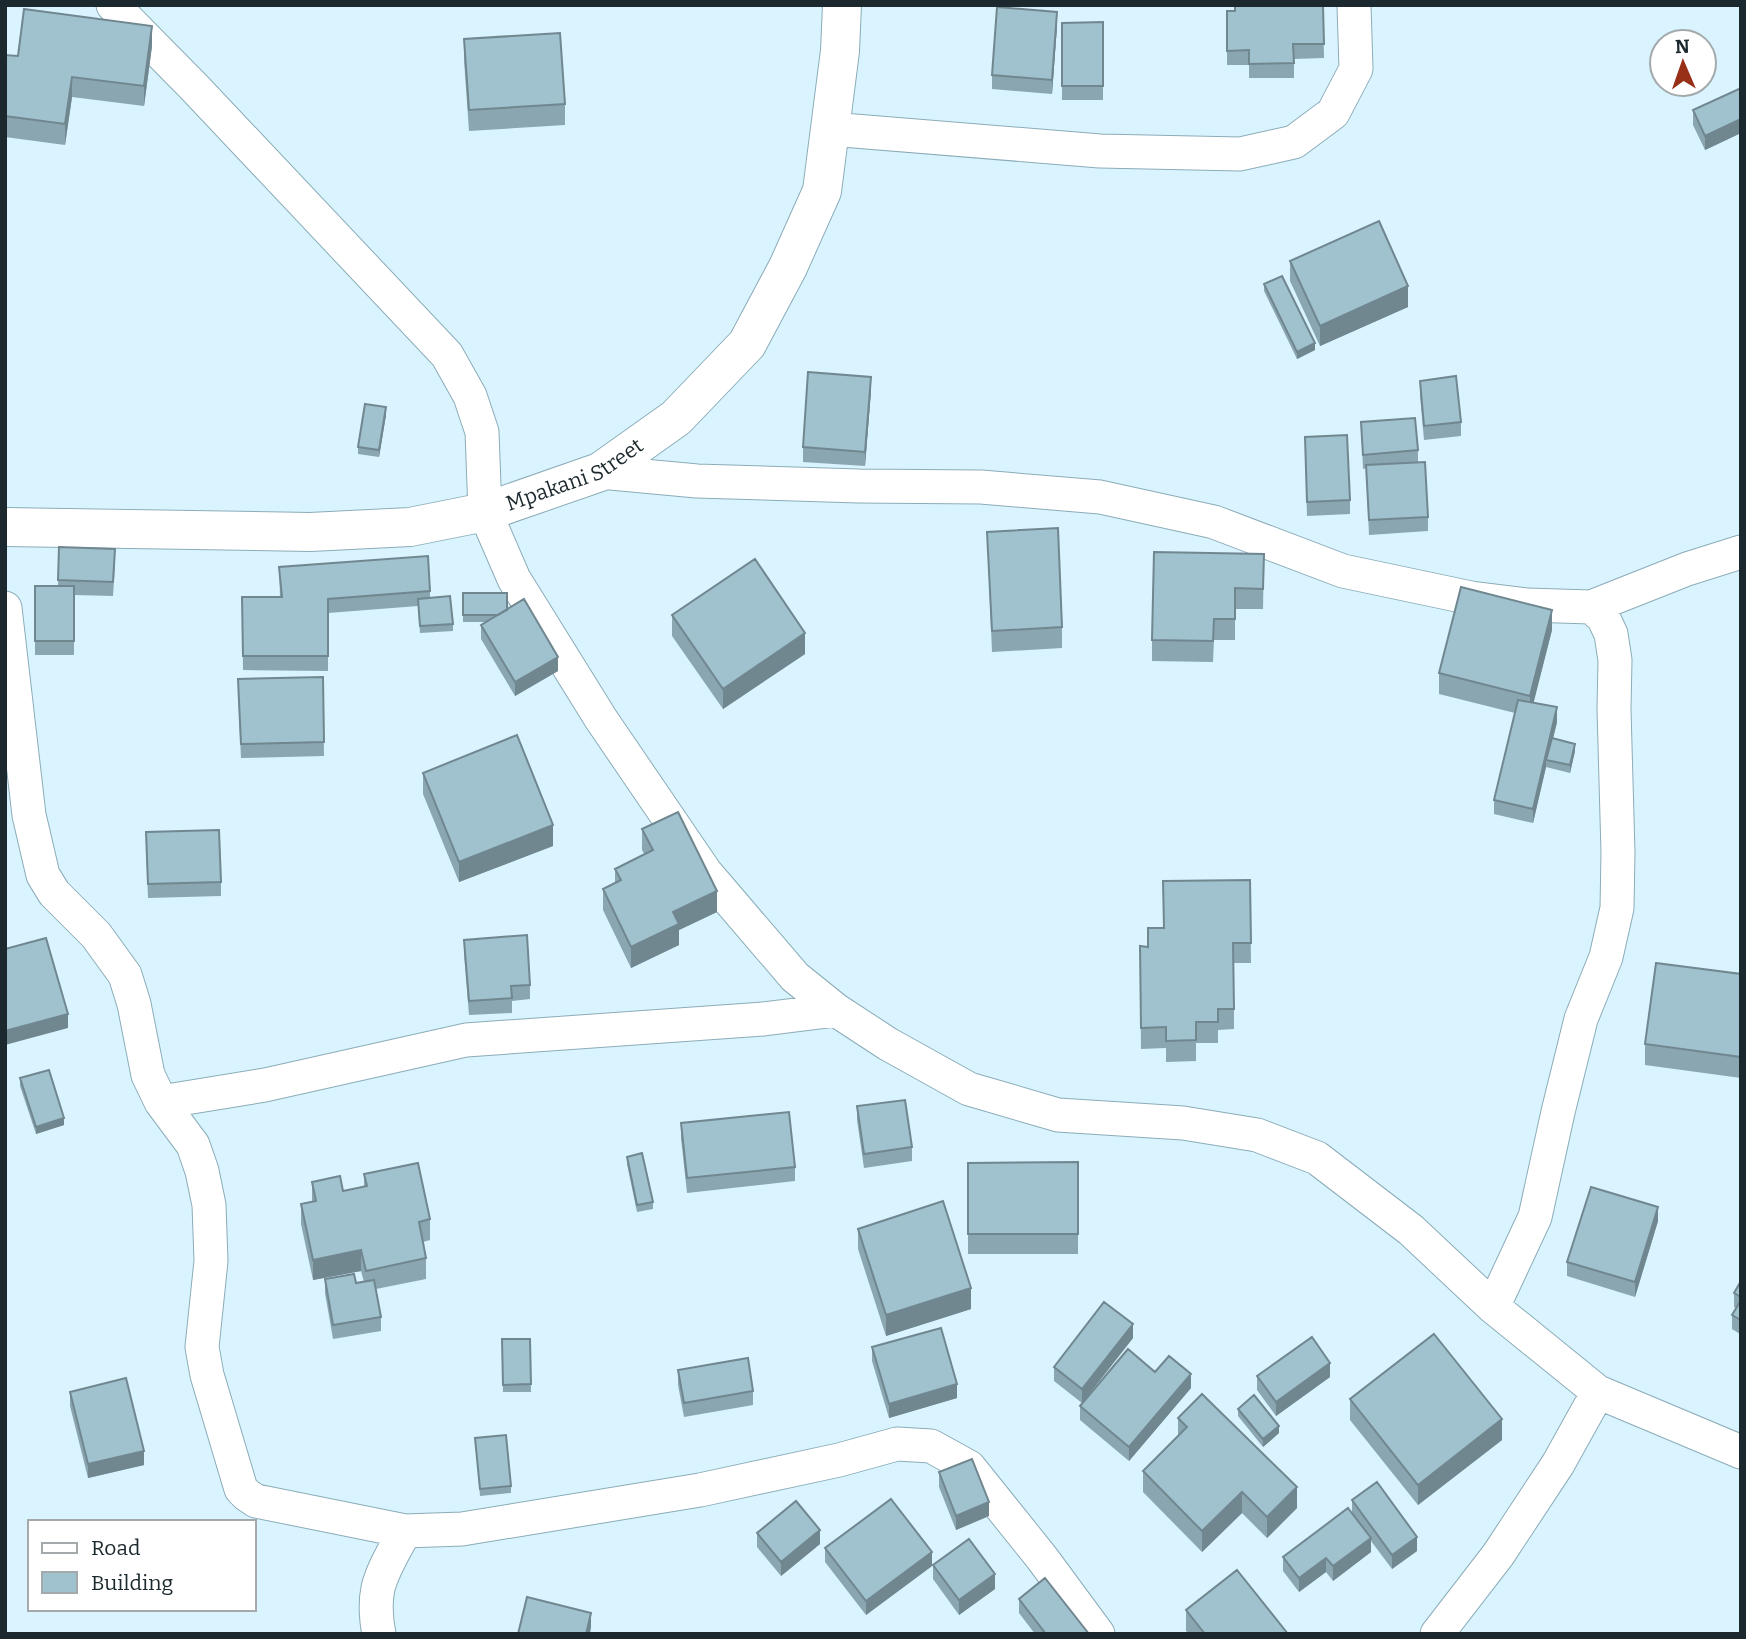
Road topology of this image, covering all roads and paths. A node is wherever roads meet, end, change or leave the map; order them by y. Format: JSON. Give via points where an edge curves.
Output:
{"nodes":[{"id":1,"x":113,"y":5,"type":"edge"},
{"id":2,"x":842,"y":5,"type":"edge"},
{"id":3,"x":1353,"y":5,"type":"edge"},
{"id":4,"x":830,"y":129,"type":"junction"},
{"id":5,"x":600,"y":472,"type":"junction"},
{"id":6,"x":485,"y":512,"type":"junction"},
{"id":7,"x":5,"y":527,"type":"edge"},
{"id":8,"x":1741,"y":552,"type":"edge"},
{"id":9,"x":1591,"y":607,"type":"junction"},
{"id":10,"x":5,"y":608,"type":"edge"},
{"id":11,"x":836,"y":1010,"type":"junction"},
{"id":12,"x":161,"y":1102,"type":"junction"},
{"id":13,"x":1493,"y":1307,"type":"junction"},
{"id":14,"x":1598,"y":1392,"type":"junction"},
{"id":15,"x":1741,"y":1452,"type":"edge"},
{"id":16,"x":405,"y":1531,"type":"junction"},
{"id":17,"x":379,"y":1634,"type":"edge"},
{"id":18,"x":1098,"y":1634,"type":"edge"},
{"id":19,"x":1437,"y":1634,"type":"edge"}],
"edges":[{"from":1,"to":6,"type":"street","via":[[447,355],[470,396],[482,432]]},
{"from":2,"to":4,"type":"street","name":"Mpakani Street"},
{"from":3,"to":4,"type":"street","via":[[1356,69],[1333,113],[1294,142],[1240,154],[1100,151]]},
{"from":4,"to":5,"type":"street","name":"Mpakani Street","via":[[822,191],[747,344],[676,418]]},
{"from":5,"to":6,"type":"street","name":"Mpakani Street"},
{"from":5,"to":9,"type":"street","via":[[697,481],[981,486],[1100,497],[1214,522],[1343,571],[1471,598]]},
{"from":6,"to":7,"type":"street","name":"Mpakani Street","via":[[410,527],[310,532]]},
{"from":6,"to":11,"type":"street","via":[[521,591],[706,873],[795,977]]},
{"from":8,"to":9,"type":"street"},
{"from":9,"to":13,"type":"street","via":[[1603,617],[1614,647],[1617,908],[1606,957],[1581,1019],[1535,1217]]},
{"from":10,"to":12,"type":"street","via":[[29,815],[43,875],[125,975],[148,1076]]},
{"from":11,"to":12,"type":"street","via":[[466,1040],[265,1085]]},
{"from":11,"to":13,"type":"street","via":[[969,1089],[1058,1115],[1183,1123],[1257,1135],[1317,1158],[1411,1230]]},
{"from":12,"to":16,"type":"street","via":[[193,1145],[202,1171],[209,1205],[211,1261],[202,1347],[241,1489],[256,1501]]},
{"from":13,"to":14,"type":"street"},
{"from":14,"to":15,"type":"street"},
{"from":14,"to":19,"type":"street","via":[[1498,1555]]},
{"from":16,"to":17,"type":"street","via":[[378,1588]]},
{"from":16,"to":18,"type":"street","via":[[462,1529],[700,1490],[897,1444],[931,1446],[969,1467]]}]}
